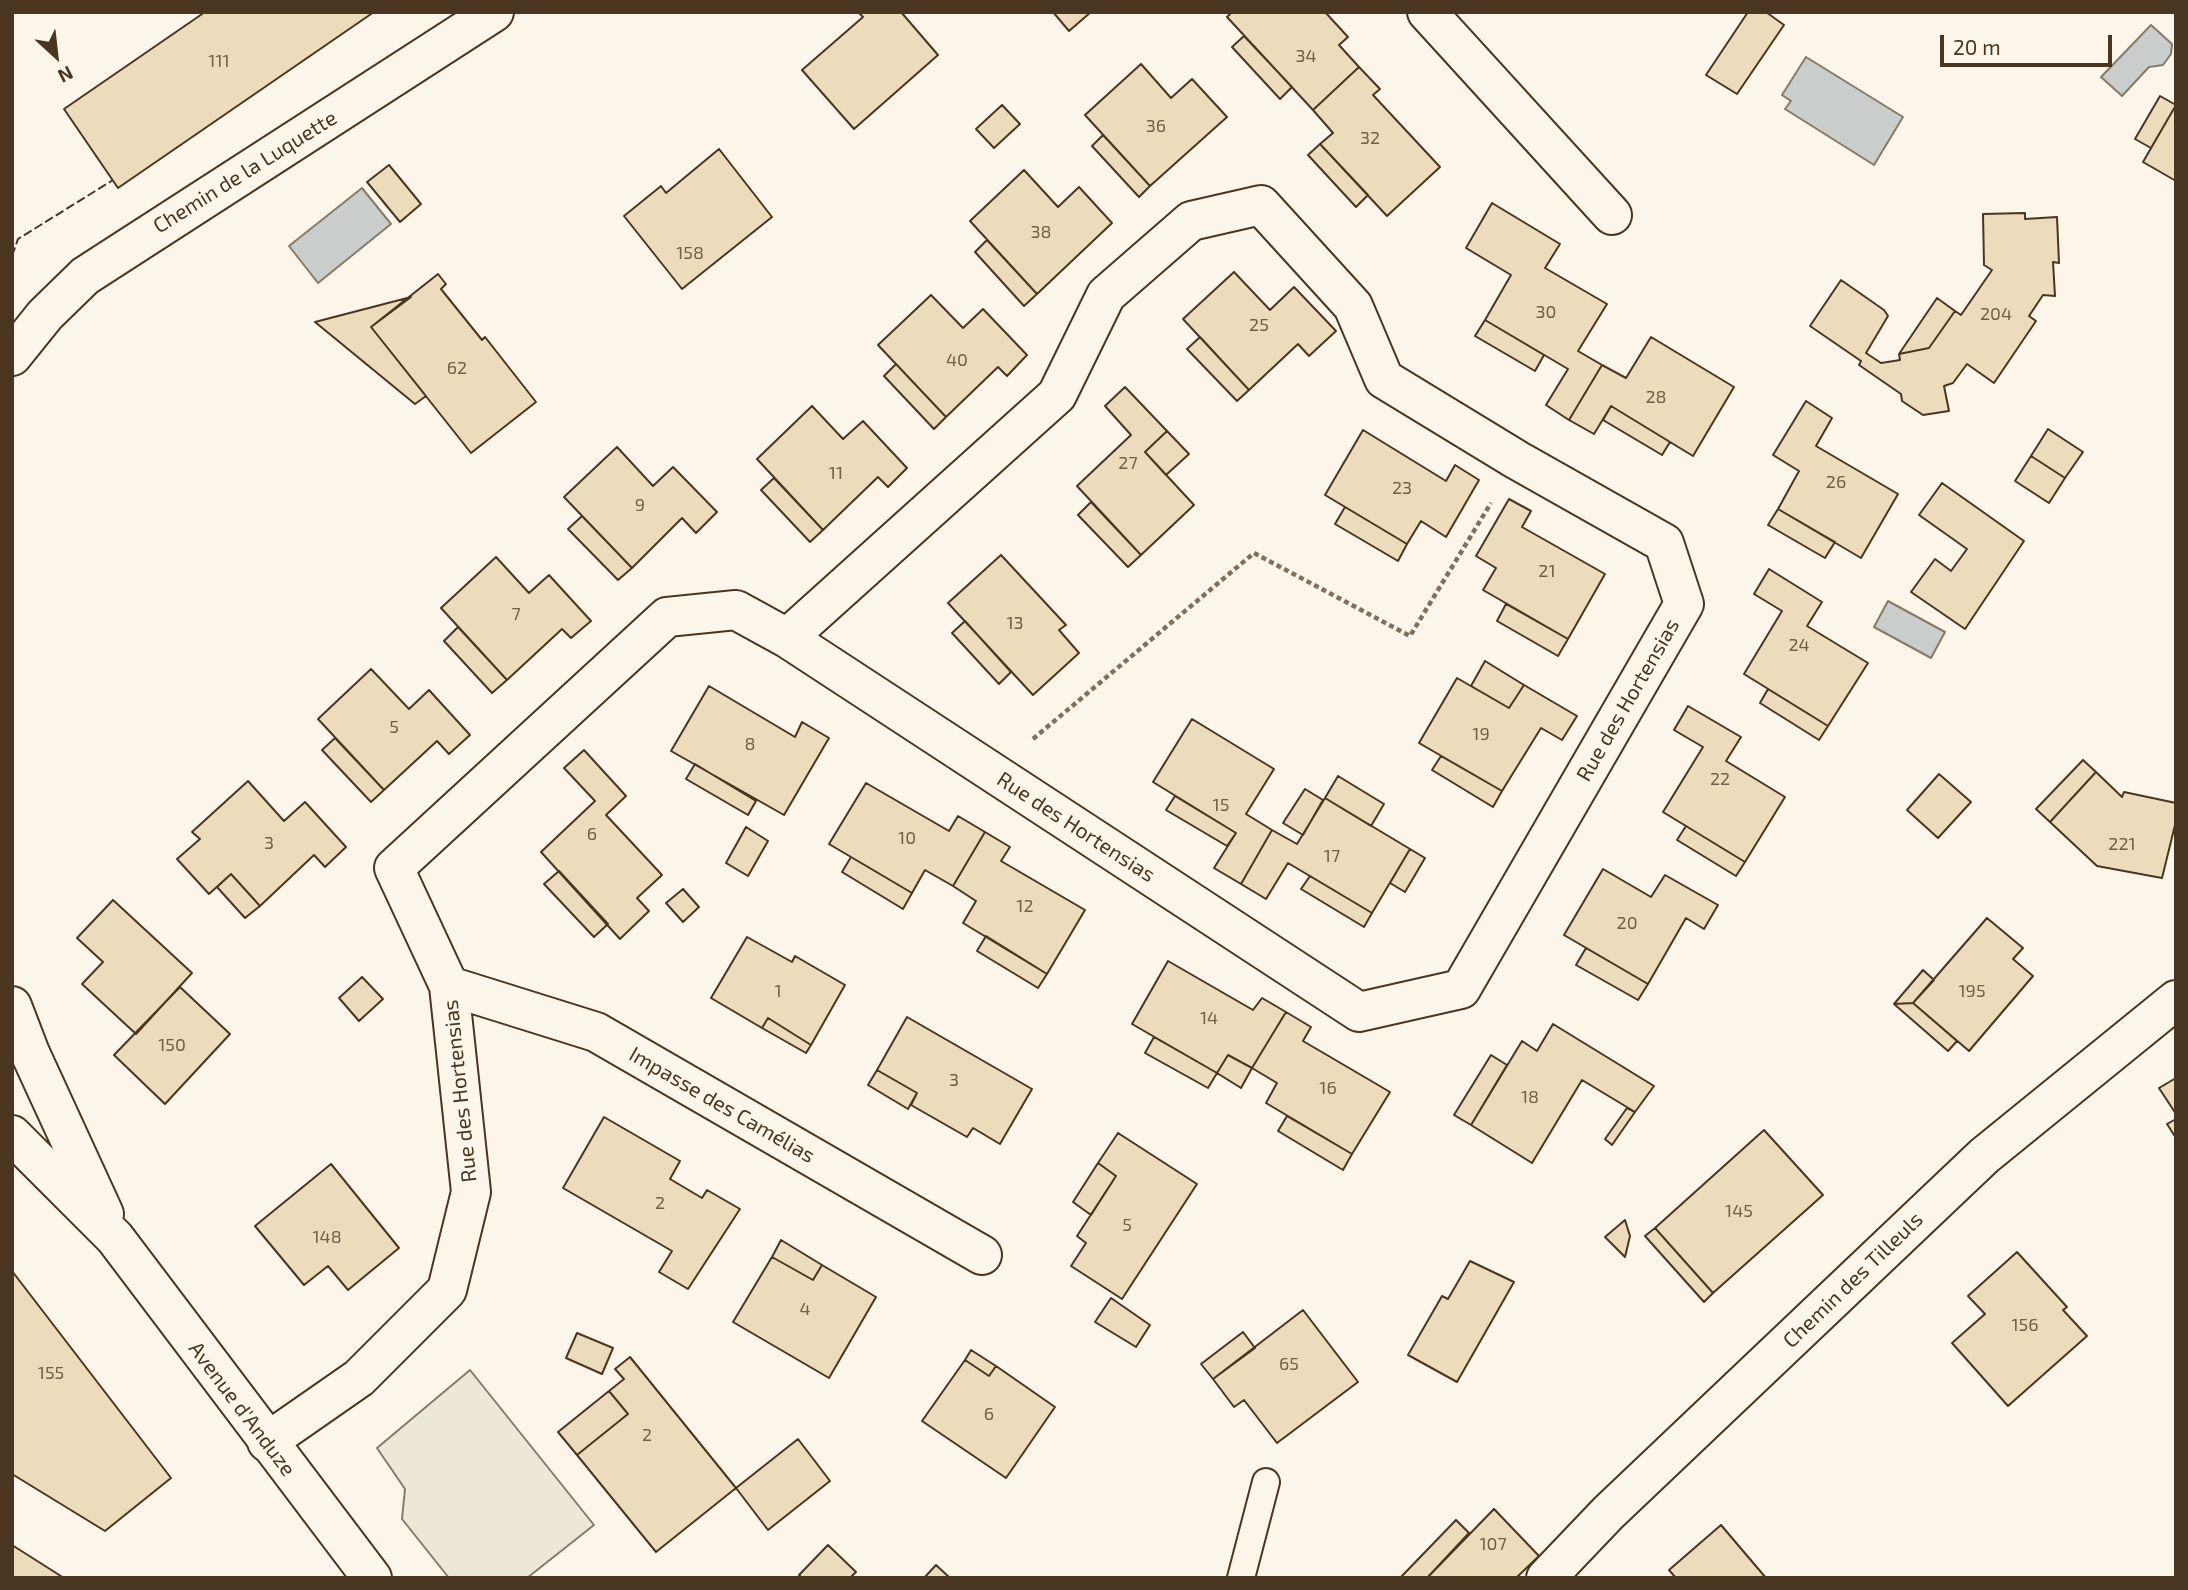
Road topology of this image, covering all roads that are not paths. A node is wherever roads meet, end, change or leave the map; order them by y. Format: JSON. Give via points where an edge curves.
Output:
{"nodes":[{"id":1,"x":494,"y":12,"type":"edge"},
{"id":2,"x":1427,"y":12,"type":"edge"},
{"id":3,"x":1612,"y":215,"type":"dead end"},
{"id":4,"x":13,"y":357,"type":"edge"},
{"id":5,"x":787,"y":638,"type":"junction"},
{"id":6,"x":449,"y":986,"type":"junction"},
{"id":7,"x":2176,"y":1000,"type":"edge"},
{"id":8,"x":12,"y":1006,"type":"edge"},
{"id":9,"x":12,"y":1135,"type":"edge"},
{"id":10,"x":115,"y":1238,"type":"junction"},
{"id":11,"x":982,"y":1255,"type":"dead end"},
{"id":12,"x":267,"y":1442,"type":"junction"},
{"id":13,"x":1266,"y":1482,"type":"dead end"},
{"id":14,"x":372,"y":1578,"type":"edge"},
{"id":15,"x":1241,"y":1578,"type":"edge"},
{"id":16,"x":1546,"y":1578,"type":"edge"}],
"edges":[{"from":1,"to":4,"type":"street","name":"Chemin de la Luquette","via":[[85,276]]},
{"from":2,"to":3,"type":"street"},
{"from":5,"to":5,"type":"street","name":"Rue des Hortensias","via":[[1057,395],[1106,295],[1191,221],[1261,205],[1353,306],[1384,379],[1664,543],[1684,604],[1461,989],[1359,1012]]},
{"from":5,"to":6,"type":"street","name":"Rue des Hortensias","via":[[736,610],[667,617],[394,868]]},
{"from":6,"to":11,"type":"street","name":"Impasse des Camélias","via":[[596,1032]]},
{"from":6,"to":12,"type":"street","name":"Rue des Hortensias","via":[[471,1192],[447,1290],[359,1378]]},
{"from":7,"to":16,"type":"street","name":"Chemin des Tilleuls","via":[[1984,1156],[1608,1513]]},
{"from":8,"to":10,"type":"street","name":"Avenue d'Anduze"},
{"from":9,"to":10,"type":"street","name":"Avenue d'Anduze"},
{"from":10,"to":12,"type":"street","name":"Avenue d'Anduze"},
{"from":12,"to":14,"type":"street","name":"Avenue d'Anduze"},
{"from":13,"to":15,"type":"lane"}]}
